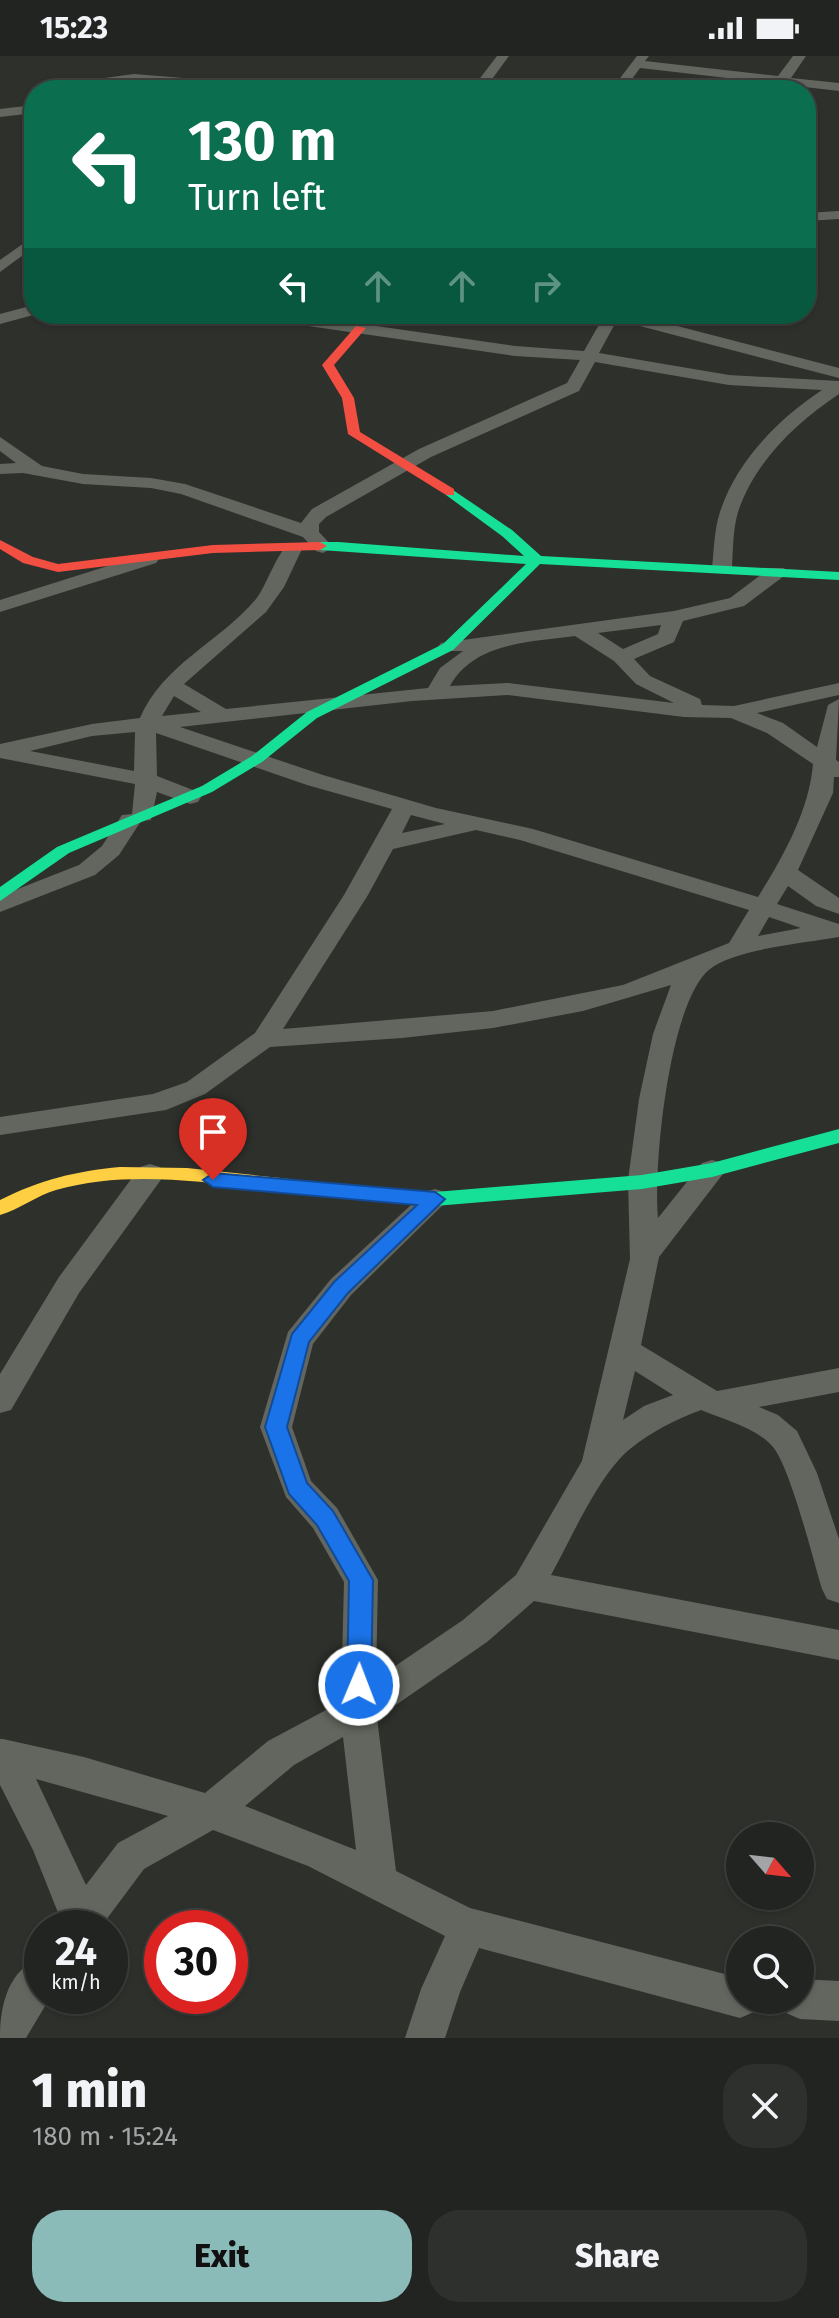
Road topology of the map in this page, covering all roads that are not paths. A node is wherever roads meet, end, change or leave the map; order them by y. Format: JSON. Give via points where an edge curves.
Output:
{"nodes":[{"id":1,"x":503,"y":56,"type":"edge"},
{"id":2,"x":800,"y":56,"type":"edge"},
{"id":3,"x":641,"y":60,"type":"edge"},
{"id":4,"x":108,"y":80,"type":"edge"},
{"id":5,"x":141,"y":80,"type":"edge"},
{"id":6,"x":486,"y":80,"type":"edge"},
{"id":7,"x":625,"y":80,"type":"edge"},
{"id":8,"x":774,"y":80,"type":"edge"},
{"id":9,"x":784,"y":80,"type":"edge"},
{"id":10,"x":816,"y":85,"type":"edge"},
{"id":11,"x":839,"y":87,"type":"edge"},
{"id":12,"x":839,"y":94,"type":"edge"},
{"id":13,"x":816,"y":97,"type":"edge"},
{"id":14,"x":24,"y":110,"type":"edge"},
{"id":15,"x":0,"y":113,"type":"edge"},
{"id":16,"x":839,"y":215,"type":"edge"},
{"id":17,"x":816,"y":216,"type":"edge"},
{"id":18,"x":24,"y":251,"type":"edge"},
{"id":19,"x":0,"y":268,"type":"edge"},
{"id":20,"x":23,"y":270,"type":"dead end"},
{"id":21,"x":24,"y":313,"type":"edge"},
{"id":22,"x":0,"y":319,"type":"edge"},
{"id":23,"x":331,"y":324,"type":"edge"},
{"id":24,"x":605,"y":324,"type":"edge"},
{"id":25,"x":645,"y":324,"type":"edge"},
{"id":26,"x":360,"y":328,"type":"junction"},
{"id":27,"x":589,"y":362,"type":"junction"},
{"id":28,"x":839,"y":373,"type":"edge"},
{"id":29,"x":839,"y":386,"type":"edge"},
{"id":30,"x":0,"y":444,"type":"edge"},
{"id":31,"x":405,"y":465,"type":"junction"},
{"id":32,"x":0,"y":469,"type":"edge"},
{"id":33,"x":37,"y":471,"type":"junction"},
{"id":34,"x":316,"y":540,"type":"junction"},
{"id":35,"x":0,"y":544,"type":"edge"},
{"id":36,"x":292,"y":549,"type":"junction"},
{"id":37,"x":153,"y":558,"type":"junction"},
{"id":38,"x":537,"y":560,"type":"junction"},
{"id":39,"x":722,"y":568,"type":"junction"},
{"id":40,"x":777,"y":572,"type":"junction"},
{"id":41,"x":839,"y":576,"type":"edge"},
{"id":42,"x":0,"y":606,"type":"edge"},
{"id":43,"x":674,"y":617,"type":"junction"},
{"id":44,"x":579,"y":630,"type":"junction"},
{"id":45,"x":491,"y":641,"type":"junction"},
{"id":46,"x":448,"y":647,"type":"junction"},
{"id":47,"x":621,"y":657,"type":"junction"},
{"id":48,"x":393,"y":676,"type":"junction"},
{"id":49,"x":643,"y":680,"type":"junction"},
{"id":50,"x":170,"y":689,"type":"junction"},
{"id":51,"x":839,"y":689,"type":"edge"},
{"id":52,"x":435,"y":694,"type":"junction"},
{"id":53,"x":412,"y":695,"type":"junction"},
{"id":54,"x":629,"y":703,"type":"junction"},
{"id":55,"x":839,"y":705,"type":"edge"},
{"id":56,"x":331,"y":706,"type":"junction"},
{"id":57,"x":711,"y":712,"type":"junction"},
{"id":58,"x":734,"y":712,"type":"junction"},
{"id":59,"x":223,"y":716,"type":"junction"},
{"id":60,"x":151,"y":726,"type":"junction"},
{"id":61,"x":92,"y":730,"type":"junction"},
{"id":62,"x":0,"y":751,"type":"edge"},
{"id":63,"x":257,"y":759,"type":"junction"},
{"id":64,"x":832,"y":767,"type":"edge"},
{"id":65,"x":147,"y":780,"type":"junction"},
{"id":66,"x":190,"y":797,"type":"junction"},
{"id":67,"x":405,"y":806,"type":"junction"},
{"id":68,"x":136,"y":818,"type":"junction"},
{"id":69,"x":478,"y":824,"type":"junction"},
{"id":70,"x":382,"y":844,"type":"junction"},
{"id":71,"x":785,"y":872,"type":"junction"},
{"id":72,"x":0,"y":896,"type":"edge"},
{"id":73,"x":0,"y":905,"type":"edge"},
{"id":74,"x":762,"y":906,"type":"junction"},
{"id":75,"x":837,"y":923,"type":"edge"},
{"id":76,"x":736,"y":951,"type":"junction"},
{"id":77,"x":697,"y":966,"type":"junction"},
{"id":78,"x":264,"y":1039,"type":"junction"},
{"id":79,"x":0,"y":1126,"type":"edge"},
{"id":80,"x":839,"y":1136,"type":"edge"},
{"id":81,"x":712,"y":1170,"type":"junction"},
{"id":82,"x":150,"y":1174,"type":"junction"},
{"id":83,"x":642,"y":1182,"type":"junction"},
{"id":84,"x":435,"y":1199,"type":"junction"},
{"id":85,"x":0,"y":1208,"type":"edge"},
{"id":86,"x":645,"y":1254,"type":"junction"},
{"id":87,"x":625,"y":1350,"type":"junction"},
{"id":88,"x":839,"y":1380,"type":"edge"},
{"id":89,"x":709,"y":1400,"type":"junction"},
{"id":90,"x":0,"y":1401,"type":"edge"},
{"id":91,"x":597,"y":1464,"type":"junction"},
{"id":92,"x":528,"y":1585,"type":"junction"},
{"id":93,"x":839,"y":1589,"type":"edge"},
{"id":94,"x":839,"y":1645,"type":"edge"},
{"id":95,"x":358,"y":1711,"type":"junction"},
{"id":96,"x":1,"y":1756,"type":"edge"},
{"id":97,"x":210,"y":1812,"type":"junction"},
{"id":98,"x":378,"y":1880,"type":"junction"},
{"id":99,"x":75,"y":1910,"type":"edge"},
{"id":100,"x":90,"y":1910,"type":"edge"},
{"id":101,"x":469,"y":1927,"type":"junction"},
{"id":102,"x":726,"y":1994,"type":"edge"},
{"id":103,"x":814,"y":2000,"type":"edge"},
{"id":104,"x":839,"y":2001,"type":"edge"},
{"id":105,"x":24,"y":2002,"type":"edge"},
{"id":106,"x":5,"y":2038,"type":"edge"},
{"id":107,"x":425,"y":2038,"type":"edge"}],
"edges":[{"from":1,"to":6,"type":"street"},
{"from":2,"to":9,"type":"street"},
{"from":3,"to":7,"type":"street"},
{"from":3,"to":8,"type":"street"},
{"from":4,"to":5,"type":"street"},
{"from":10,"to":11,"type":"street"},
{"from":12,"to":13,"type":"street"},
{"from":14,"to":15,"type":"street"},
{"from":16,"to":17,"type":"street"},
{"from":18,"to":19,"type":"street"},
{"from":19,"to":20,"type":"street"},
{"from":21,"to":22,"type":"street"},
{"from":23,"to":26,"type":"street"},
{"from":24,"to":27,"type":"street"},
{"from":25,"to":28,"type":"street"},
{"from":26,"to":27,"type":"street"},
{"from":26,"to":31,"type":"street","via":[[328,365],[348,398],[354,434]]},
{"from":27,"to":29,"type":"street","via":[[625,362],[729,380]]},
{"from":27,"to":31,"type":"street","via":[[573,387],[561,394]]},
{"from":29,"to":39,"type":"street","via":[[802,411],[753,465],[729,511]]},
{"from":30,"to":33,"type":"street"},
{"from":31,"to":34,"type":"street","via":[[319,513],[310,523]]},
{"from":31,"to":38,"type":"street","via":[[473,508]]},
{"from":32,"to":33,"type":"street"},
{"from":33,"to":34,"type":"street","via":[[185,489]]},
{"from":34,"to":36,"type":"street"},
{"from":34,"to":38,"type":"street"},
{"from":35,"to":37,"type":"street","via":[[28,560],[58,568]]},
{"from":36,"to":37,"type":"street","via":[[213,549]]},
{"from":36,"to":50,"type":"street","via":[[273,591],[258,609],[190,665]]},
{"from":37,"to":42,"type":"street"},
{"from":38,"to":39,"type":"street"},
{"from":38,"to":46,"type":"street"},
{"from":39,"to":40,"type":"street"},
{"from":40,"to":41,"type":"street"},
{"from":40,"to":43,"type":"street","via":[[737,602]]},
{"from":43,"to":44,"type":"street"},
{"from":43,"to":47,"type":"street","via":[[667,638]]},
{"from":44,"to":45,"type":"street"},
{"from":44,"to":47,"type":"street"},
{"from":45,"to":46,"type":"street"},
{"from":45,"to":52,"type":"street","via":[[447,672]]},
{"from":46,"to":48,"type":"street"},
{"from":47,"to":49,"type":"street"},
{"from":48,"to":53,"type":"street"},
{"from":48,"to":56,"type":"street"},
{"from":49,"to":54,"type":"street"},
{"from":49,"to":57,"type":"street"},
{"from":50,"to":59,"type":"street"},
{"from":50,"to":60,"type":"street"},
{"from":50,"to":61,"type":"street"},
{"from":51,"to":58,"type":"street"},
{"from":52,"to":53,"type":"street"},
{"from":52,"to":54,"type":"street","via":[[507,689]]},
{"from":53,"to":56,"type":"street"},
{"from":54,"to":57,"type":"street"},
{"from":55,"to":64,"type":"street"},
{"from":56,"to":59,"type":"street"},
{"from":56,"to":63,"type":"street"},
{"from":57,"to":58,"type":"street"},
{"from":58,"to":64,"type":"street","via":[[775,728]]},
{"from":59,"to":60,"type":"street"},
{"from":60,"to":61,"type":"street"},
{"from":60,"to":63,"type":"street"},
{"from":60,"to":65,"type":"street","via":[[142,765]]},
{"from":61,"to":62,"type":"street"},
{"from":62,"to":65,"type":"street"},
{"from":63,"to":66,"type":"street"},
{"from":63,"to":67,"type":"street"},
{"from":64,"to":71,"type":"street"},
{"from":65,"to":66,"type":"street"},
{"from":65,"to":68,"type":"street"},
{"from":66,"to":68,"type":"street"},
{"from":67,"to":69,"type":"street"},
{"from":67,"to":70,"type":"street"},
{"from":68,"to":72,"type":"street","via":[[63,850]]},
{"from":68,"to":73,"type":"street","via":[[87,870]]},
{"from":69,"to":70,"type":"street"},
{"from":69,"to":74,"type":"street"},
{"from":70,"to":78,"type":"street","via":[[356,895]]},
{"from":71,"to":74,"type":"street"},
{"from":71,"to":75,"type":"street","via":[[824,901]]},
{"from":74,"to":75,"type":"street"},
{"from":74,"to":76,"type":"street"},
{"from":75,"to":76,"type":"street"},
{"from":76,"to":77,"type":"street"},
{"from":77,"to":78,"type":"street","via":[[630,991],[500,1018],[400,1031]]},
{"from":77,"to":83,"type":"street","via":[[676,1000],[656,1074]]},
{"from":78,"to":79,"type":"street","via":[[196,1088],[157,1103]]},
{"from":80,"to":81,"type":"street"},
{"from":81,"to":83,"type":"street"},
{"from":81,"to":86,"type":"street"},
{"from":82,"to":84,"type":"street"},
{"from":82,"to":85,"type":"street","via":[[98,1175],[53,1184]]},
{"from":82,"to":90,"type":"street","via":[[69,1285]]},
{"from":83,"to":84,"type":"street"},
{"from":83,"to":86,"type":"street"},
{"from":84,"to":95,"type":"street","via":[[341,1287],[299,1340],[276,1427],[297,1488],[325,1518],[361,1580]]},
{"from":86,"to":87,"type":"street"},
{"from":87,"to":89,"type":"street"},
{"from":87,"to":91,"type":"street"},
{"from":88,"to":89,"type":"street"},
{"from":89,"to":91,"type":"street","via":[[655,1415],[617,1441]]},
{"from":89,"to":93,"type":"street","via":[[767,1424],[786,1440]]},
{"from":91,"to":92,"type":"street"},
{"from":92,"to":94,"type":"street"},
{"from":92,"to":95,"type":"street","via":[[475,1631]]},
{"from":95,"to":97,"type":"street","via":[[281,1753]]},
{"from":95,"to":98,"type":"street"},
{"from":96,"to":97,"type":"street","via":[[72,1769]]},
{"from":96,"to":99,"type":"street","via":[[64,1870]]},
{"from":97,"to":98,"type":"street","via":[[320,1852]]},
{"from":97,"to":100,"type":"street","via":[[131,1856]]},
{"from":98,"to":101,"type":"street"},
{"from":101,"to":102,"type":"street"},
{"from":101,"to":107,"type":"street"},
{"from":103,"to":104,"type":"street"},
{"from":105,"to":106,"type":"street"}]}
